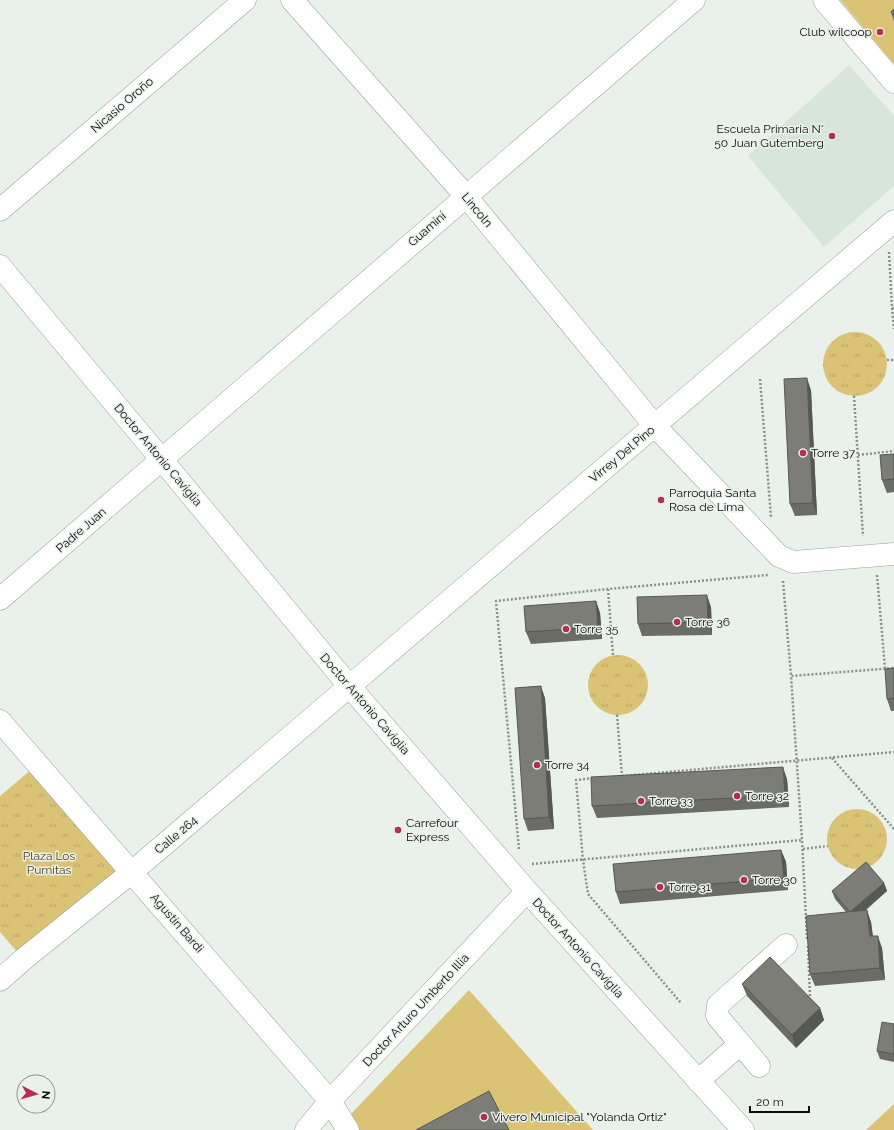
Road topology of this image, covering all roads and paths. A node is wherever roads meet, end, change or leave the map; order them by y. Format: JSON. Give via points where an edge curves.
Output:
{"nodes":[{"id":1,"x":245,"y":0,"type":"edge"},
{"id":2,"x":292,"y":0,"type":"edge"},
{"id":3,"x":694,"y":0,"type":"edge"},
{"id":4,"x":824,"y":0,"type":"edge"},
{"id":5,"x":894,"y":82,"type":"edge"},
{"id":6,"x":465,"y":196,"type":"junction"},
{"id":7,"x":0,"y":210,"type":"edge"},
{"id":8,"x":894,"y":221,"type":"edge"},
{"id":9,"x":889,"y":252,"type":"dead end"},
{"id":10,"x":0,"y":266,"type":"edge"},
{"id":11,"x":893,"y":308,"type":"edge"},
{"id":12,"x":894,"y":329,"type":"edge"},
{"id":13,"x":887,"y":360,"type":"dead end"},
{"id":14,"x":894,"y":360,"type":"edge"},
{"id":15,"x":760,"y":379,"type":"dead end"},
{"id":16,"x":854,"y":396,"type":"dead end"},
{"id":17,"x":655,"y":426,"type":"junction"},
{"id":18,"x":894,"y":451,"type":"edge"},
{"id":19,"x":858,"y":455,"type":"junction"},
{"id":20,"x":162,"y":460,"type":"junction"},
{"id":21,"x":771,"y":517,"type":"dead end"},
{"id":22,"x":864,"y":540,"type":"dead end"},
{"id":23,"x":894,"y":554,"type":"edge"},
{"id":24,"x":783,"y":573,"type":"dead end"},
{"id":25,"x":877,"y":573,"type":"dead end"},
{"id":26,"x":775,"y":574,"type":"dead end"},
{"id":27,"x":608,"y":589,"type":"junction"},
{"id":28,"x":0,"y":599,"type":"edge"},
{"id":29,"x":613,"y":655,"type":"dead end"},
{"id":30,"x":885,"y":668,"type":"junction"},
{"id":31,"x":894,"y":668,"type":"edge"},
{"id":32,"x":791,"y":676,"type":"junction"},
{"id":33,"x":350,"y":687,"type":"junction"},
{"id":34,"x":617,"y":715,"type":"dead end"},
{"id":35,"x":0,"y":721,"type":"edge"},
{"id":36,"x":894,"y":752,"type":"edge"},
{"id":37,"x":831,"y":757,"type":"junction"},
{"id":38,"x":797,"y":760,"type":"junction"},
{"id":39,"x":614,"y":776,"type":"edge"},
{"id":40,"x":622,"y":776,"type":"junction"},
{"id":41,"x":599,"y":778,"type":"edge"},
{"id":42,"x":894,"y":829,"type":"edge"},
{"id":43,"x":802,"y":840,"type":"junction"},
{"id":44,"x":828,"y":846,"type":"dead end"},
{"id":45,"x":519,"y":849,"type":"dead end"},
{"id":46,"x":803,"y":849,"type":"junction"},
{"id":47,"x":583,"y":860,"type":"junction"},
{"id":48,"x":529,"y":864,"type":"dead end"},
{"id":49,"x":132,"y":872,"type":"junction"},
{"id":50,"x":527,"y":891,"type":"junction"},
{"id":51,"x":786,"y":945,"type":"dead end"},
{"id":52,"x":0,"y":980,"type":"edge"},
{"id":53,"x":810,"y":997,"type":"edge"},
{"id":54,"x":681,"y":1003,"type":"dead end"},
{"id":55,"x":740,"y":1044,"type":"junction"},
{"id":56,"x":759,"y":1066,"type":"dead end"},
{"id":57,"x":698,"y":1081,"type":"junction"},
{"id":58,"x":330,"y":1101,"type":"junction"},
{"id":59,"x":306,"y":1130,"type":"edge"},
{"id":60,"x":348,"y":1130,"type":"edge"},
{"id":61,"x":743,"y":1130,"type":"edge"}],
"edges":[{"from":1,"to":7,"type":"street","name":"Nicasio Oroño"},
{"from":2,"to":6,"type":"street","name":"Lincoln"},
{"from":3,"to":6,"type":"street","name":"Guaminí"},
{"from":4,"to":5,"type":"street"},
{"from":6,"to":17,"type":"street","name":"Lincoln"},
{"from":6,"to":20,"type":"street","name":"Guaminí"},
{"from":8,"to":17,"type":"street","name":"Virrey Del Pino"},
{"from":9,"to":11,"type":"path"},
{"from":10,"to":20,"type":"street","name":"Doctor Antonio Caviglia"},
{"from":11,"to":12,"type":"path"},
{"from":13,"to":14,"type":"path"},
{"from":15,"to":21,"type":"path"},
{"from":16,"to":19,"type":"path"},
{"from":17,"to":23,"type":"street","name":"Lincoln","via":[[779,556],[793,562]]},
{"from":17,"to":33,"type":"street","name":"Virrey Del Pino"},
{"from":18,"to":19,"type":"path"},
{"from":19,"to":22,"type":"path"},
{"from":20,"to":28,"type":"street","name":"Padre Juan"},
{"from":20,"to":33,"type":"street","name":"Doctor Antonio Caviglia"},
{"from":24,"to":32,"type":"path"},
{"from":25,"to":30,"type":"path"},
{"from":26,"to":27,"type":"path"},
{"from":27,"to":29,"type":"path"},
{"from":27,"to":45,"type":"path","via":[[496,601]]},
{"from":30,"to":31,"type":"path"},
{"from":30,"to":32,"type":"path"},
{"from":32,"to":38,"type":"path"},
{"from":33,"to":49,"type":"street","name":"Calle 264"},
{"from":33,"to":50,"type":"street","name":"Doctor Antonio Caviglia"},
{"from":34,"to":40,"type":"path"},
{"from":35,"to":49,"type":"street","name":"Agustín Bardi"},
{"from":36,"to":37,"type":"path"},
{"from":37,"to":38,"type":"path"},
{"from":37,"to":42,"type":"path"},
{"from":38,"to":40,"type":"path"},
{"from":38,"to":43,"type":"path"},
{"from":39,"to":40,"type":"path"},
{"from":41,"to":47,"type":"path","via":[[576,780]]},
{"from":43,"to":46,"type":"path"},
{"from":43,"to":47,"type":"path"},
{"from":44,"to":46,"type":"path"},
{"from":46,"to":53,"type":"path"},
{"from":47,"to":48,"type":"path"},
{"from":47,"to":54,"type":"path","via":[[588,894]]},
{"from":49,"to":52,"type":"street","name":"Calle 264"},
{"from":49,"to":58,"type":"street","name":"Agustín Bardi"},
{"from":50,"to":57,"type":"street","name":"Doctor Antonio Caviglia"},
{"from":50,"to":58,"type":"street","name":"Doctor Arturo Umberto Illia"},
{"from":51,"to":55,"type":"street","via":[[718,1005],[717,1016]]},
{"from":55,"to":56,"type":"street"},
{"from":55,"to":57,"type":"street"},
{"from":57,"to":61,"type":"street","name":"Doctor Antonio Caviglia"},
{"from":58,"to":59,"type":"street","name":"Doctor Arturo Umberto Illia"},
{"from":58,"to":60,"type":"street","name":"Agustín Bardi"}]}
